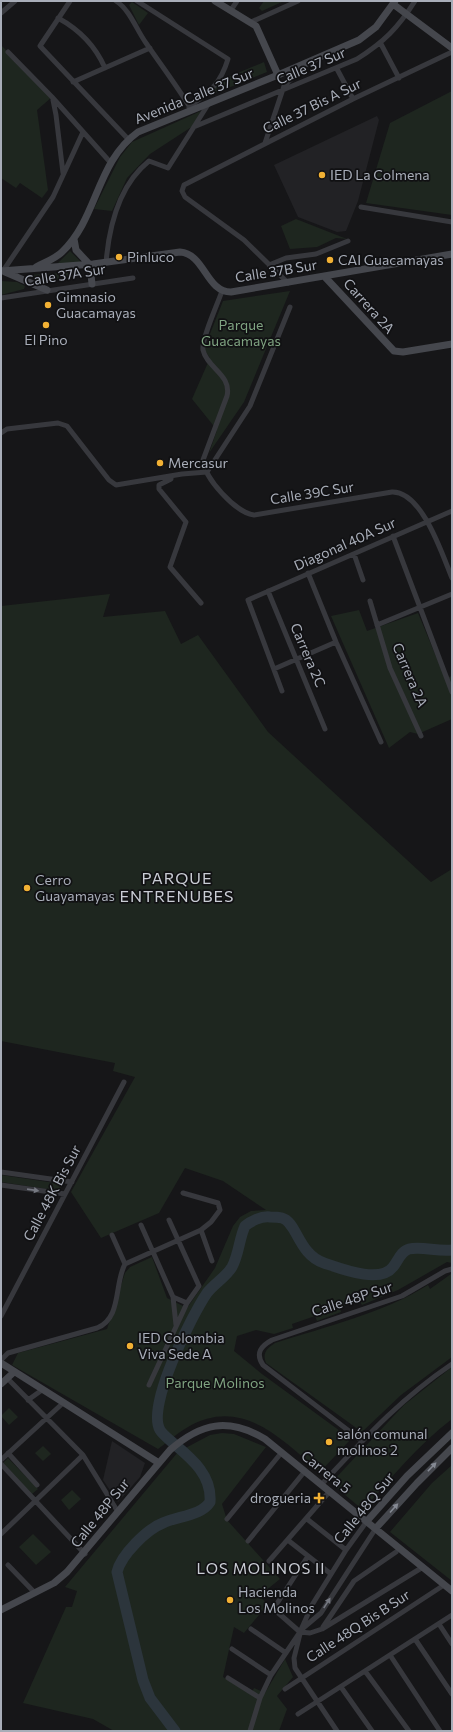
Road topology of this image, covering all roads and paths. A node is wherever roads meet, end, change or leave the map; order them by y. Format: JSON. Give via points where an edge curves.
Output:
{"nodes":[{"id":1,"x":15,"y":1,"type":"edge"},
{"id":2,"x":70,"y":1,"type":"edge"},
{"id":3,"x":116,"y":1,"type":"edge"},
{"id":4,"x":137,"y":1,"type":"edge"},
{"id":5,"x":215,"y":1,"type":"edge"},
{"id":6,"x":237,"y":1,"type":"edge"},
{"id":7,"x":298,"y":1,"type":"edge"},
{"id":8,"x":415,"y":1,"type":"edge"},
{"id":9,"x":125,"y":3,"type":"edge"},
{"id":10,"x":394,"y":3,"type":"edge"},
{"id":11,"x":231,"y":10,"type":"junction"},
{"id":12,"x":1,"y":13,"type":"edge"},
{"id":13,"x":407,"y":14,"type":"junction"},
{"id":14,"x":58,"y":18,"type":"junction"},
{"id":15,"x":251,"y":22,"type":"junction"},
{"id":16,"x":380,"y":44,"type":"junction"},
{"id":17,"x":150,"y":48,"type":"junction"},
{"id":18,"x":452,"y":48,"type":"edge"},
{"id":19,"x":8,"y":52,"type":"dead end"},
{"id":20,"x":452,"y":52,"type":"edge"},
{"id":21,"x":309,"y":62,"type":"junction"},
{"id":22,"x":105,"y":68,"type":"junction"},
{"id":23,"x":338,"y":69,"type":"junction"},
{"id":24,"x":278,"y":75,"type":"junction"},
{"id":25,"x":399,"y":78,"type":"junction"},
{"id":26,"x":73,"y":82,"type":"junction"},
{"id":27,"x":282,"y":92,"type":"junction"},
{"id":28,"x":52,"y":97,"type":"junction"},
{"id":29,"x":353,"y":99,"type":"junction"},
{"id":30,"x":209,"y":103,"type":"junction"},
{"id":31,"x":190,"y":108,"type":"junction"},
{"id":32,"x":196,"y":126,"type":"junction"},
{"id":33,"x":83,"y":132,"type":"junction"},
{"id":34,"x":128,"y":138,"type":"junction"},
{"id":35,"x":265,"y":143,"type":"junction"},
{"id":36,"x":110,"y":162,"type":"junction"},
{"id":37,"x":63,"y":174,"type":"junction"},
{"id":38,"x":361,"y":207,"type":"dead end"},
{"id":39,"x":452,"y":222,"type":"edge"},
{"id":40,"x":74,"y":239,"type":"junction"},
{"id":41,"x":348,"y":241,"type":"dead end"},
{"id":42,"x":452,"y":254,"type":"edge"},
{"id":43,"x":106,"y":263,"type":"junction"},
{"id":44,"x":269,"y":264,"type":"junction"},
{"id":45,"x":90,"y":265,"type":"junction"},
{"id":46,"x":33,"y":268,"type":"junction"},
{"id":47,"x":2,"y":271,"type":"edge"},
{"id":48,"x":325,"y":277,"type":"junction"},
{"id":49,"x":134,"y":278,"type":"dead end"},
{"id":50,"x":288,"y":283,"type":"junction"},
{"id":51,"x":92,"y":284,"type":"junction"},
{"id":52,"x":47,"y":290,"type":"junction"},
{"id":53,"x":222,"y":291,"type":"junction"},
{"id":54,"x":1,"y":298,"type":"edge"},
{"id":55,"x":290,"y":307,"type":"dead end"},
{"id":56,"x":452,"y":344,"type":"edge"},
{"id":57,"x":1,"y":433,"type":"edge"},
{"id":58,"x":207,"y":472,"type":"junction"},
{"id":59,"x":171,"y":476,"type":"junction"},
{"id":60,"x":452,"y":511,"type":"edge"},
{"id":61,"x":427,"y":521,"type":"junction"},
{"id":62,"x":393,"y":536,"type":"junction"},
{"id":63,"x":354,"y":554,"type":"junction"},
{"id":64,"x":308,"y":573,"type":"junction"},
{"id":65,"x":452,"y":578,"type":"edge"},
{"id":66,"x":363,"y":580,"type":"dead end"},
{"id":67,"x":268,"y":591,"type":"junction"},
{"id":68,"x":452,"y":594,"type":"edge"},
{"id":69,"x":370,"y":601,"type":"dead end"},
{"id":70,"x":201,"y":603,"type":"dead end"},
{"id":71,"x":421,"y":607,"type":"junction"},
{"id":72,"x":377,"y":625,"type":"junction"},
{"id":73,"x":336,"y":642,"type":"junction"},
{"id":74,"x":296,"y":659,"type":"junction"},
{"id":75,"x":274,"y":669,"type":"junction"},
{"id":76,"x":282,"y":691,"type":"dead end"},
{"id":77,"x":452,"y":692,"type":"edge"},
{"id":78,"x":325,"y":729,"type":"dead end"},
{"id":79,"x":422,"y":736,"type":"dead end"},
{"id":80,"x":381,"y":742,"type":"dead end"},
{"id":81,"x":124,"y":1082,"type":"dead end"},
{"id":82,"x":1,"y":1172,"type":"edge"},
{"id":83,"x":72,"y":1182,"type":"junction"},
{"id":84,"x":1,"y":1185,"type":"edge"},
{"id":85,"x":183,"y":1193,"type":"dead end"},
{"id":86,"x":65,"y":1194,"type":"junction"},
{"id":87,"x":169,"y":1220,"type":"dead end"},
{"id":88,"x":141,"y":1225,"type":"dead end"},
{"id":89,"x":201,"y":1230,"type":"junction"},
{"id":90,"x":112,"y":1235,"type":"dead end"},
{"id":91,"x":178,"y":1239,"type":"junction"},
{"id":92,"x":153,"y":1251,"type":"junction"},
{"id":93,"x":212,"y":1261,"type":"dead end"},
{"id":94,"x":126,"y":1264,"type":"junction"},
{"id":95,"x":452,"y":1269,"type":"edge"},
{"id":96,"x":173,"y":1298,"type":"junction"},
{"id":97,"x":187,"y":1303,"type":"junction"},
{"id":98,"x":1,"y":1316,"type":"edge"},
{"id":99,"x":176,"y":1326,"type":"junction"},
{"id":100,"x":1,"y":1360,"type":"edge"},
{"id":101,"x":1,"y":1363,"type":"edge"},
{"id":102,"x":452,"y":1364,"type":"edge"},
{"id":103,"x":14,"y":1372,"type":"junction"},
{"id":104,"x":3,"y":1379,"type":"edge"},
{"id":105,"x":149,"y":1385,"type":"dead end"},
{"id":106,"x":42,"y":1390,"type":"junction"},
{"id":107,"x":28,"y":1400,"type":"junction"},
{"id":108,"x":63,"y":1402,"type":"junction"},
{"id":109,"x":47,"y":1417,"type":"junction"},
{"id":110,"x":212,"y":1426,"type":"joint"},
{"id":111,"x":452,"y":1433,"type":"edge"},
{"id":112,"x":362,"y":1440,"type":"junction"},
{"id":113,"x":452,"y":1448,"type":"edge"},
{"id":114,"x":282,"y":1452,"type":"junction"},
{"id":115,"x":8,"y":1454,"type":"junction"},
{"id":116,"x":83,"y":1455,"type":"junction"},
{"id":117,"x":1,"y":1460,"type":"edge"},
{"id":118,"x":159,"y":1463,"type":"junction"},
{"id":119,"x":1,"y":1464,"type":"edge"},
{"id":120,"x":305,"y":1471,"type":"junction"},
{"id":121,"x":321,"y":1484,"type":"junction"},
{"id":122,"x":36,"y":1485,"type":"dead end"},
{"id":123,"x":330,"y":1491,"type":"junction"},
{"id":124,"x":36,"y":1501,"type":"junction"},
{"id":125,"x":118,"y":1512,"type":"junction"},
{"id":126,"x":308,"y":1518,"type":"junction"},
{"id":127,"x":227,"y":1520,"type":"dead end"},
{"id":128,"x":367,"y":1521,"type":"junction"},
{"id":129,"x":376,"y":1528,"type":"junction"},
{"id":130,"x":1,"y":1534,"type":"edge"},
{"id":131,"x":248,"y":1541,"type":"dead end"},
{"id":132,"x":288,"y":1541,"type":"junction"},
{"id":133,"x":346,"y":1550,"type":"junction"},
{"id":134,"x":396,"y":1552,"type":"dead end"},
{"id":135,"x":84,"y":1554,"type":"junction"},
{"id":136,"x":308,"y":1556,"type":"junction"},
{"id":137,"x":269,"y":1561,"type":"dead end"},
{"id":138,"x":8,"y":1565,"type":"dead end"},
{"id":139,"x":423,"y":1567,"type":"junction"},
{"id":140,"x":331,"y":1574,"type":"junction"},
{"id":141,"x":444,"y":1585,"type":"junction"},
{"id":142,"x":452,"y":1591,"type":"edge"},
{"id":143,"x":35,"y":1593,"type":"junction"},
{"id":144,"x":1,"y":1610,"type":"edge"},
{"id":145,"x":452,"y":1615,"type":"edge"},
{"id":146,"x":439,"y":1624,"type":"junction"},
{"id":147,"x":251,"y":1629,"type":"dead end"},
{"id":148,"x":322,"y":1629,"type":"junction"},
{"id":149,"x":300,"y":1632,"type":"junction"},
{"id":150,"x":416,"y":1639,"type":"junction"},
{"id":151,"x":452,"y":1644,"type":"edge"},
{"id":152,"x":232,"y":1650,"type":"dead end"},
{"id":153,"x":286,"y":1653,"type":"junction"},
{"id":154,"x":390,"y":1655,"type":"junction"},
{"id":155,"x":365,"y":1671,"type":"junction"},
{"id":156,"x":271,"y":1675,"type":"junction"},
{"id":157,"x":228,"y":1678,"type":"dead end"},
{"id":158,"x":301,"y":1678,"type":"junction"},
{"id":159,"x":341,"y":1686,"type":"junction"},
{"id":160,"x":285,"y":1689,"type":"dead end"},
{"id":161,"x":452,"y":1694,"type":"edge"},
{"id":162,"x":260,"y":1698,"type":"junction"},
{"id":163,"x":318,"y":1702,"type":"junction"},
{"id":164,"x":298,"y":1714,"type":"dead end"},
{"id":165,"x":250,"y":1731,"type":"edge"},
{"id":166,"x":337,"y":1731,"type":"edge"},
{"id":167,"x":372,"y":1731,"type":"edge"},
{"id":168,"x":409,"y":1731,"type":"edge"},
{"id":169,"x":440,"y":1731,"type":"edge"}],
"edges":[{"from":1,"to":12,"type":"street"},
{"from":2,"to":14,"type":"street"},
{"from":3,"to":9,"type":"street"},
{"from":4,"to":31,"type":"street","via":[[228,59],[216,85]]},
{"from":5,"to":11,"type":"main road"},
{"from":6,"to":11,"type":"street"},
{"from":7,"to":15,"type":"street"},
{"from":8,"to":13,"type":"street","name":"Calle 37 Sur"},
{"from":9,"to":17,"type":"street"},
{"from":10,"to":13,"type":"main road"},
{"from":10,"to":21,"type":"main road","name":"Avenida Calle 37 Sur","via":[[376,27],[359,40]]},
{"from":11,"to":15,"type":"main road"},
{"from":13,"to":16,"type":"street","name":"Calle 37 Sur"},
{"from":13,"to":18,"type":"main road"},
{"from":14,"to":22,"type":"street","via":[[85,36],[95,48]]},
{"from":14,"to":26,"type":"street","via":[[40,46]]},
{"from":15,"to":24,"type":"main road","via":[[257,28]]},
{"from":16,"to":23,"type":"street","name":"Calle 37 Sur"},
{"from":16,"to":25,"type":"street"},
{"from":17,"to":22,"type":"street"},
{"from":17,"to":31,"type":"street"},
{"from":19,"to":28,"type":"street"},
{"from":20,"to":25,"type":"street","name":"Calle 37 Bis A Sur"},
{"from":21,"to":24,"type":"main road","name":"Avenida Calle 37 Sur"},
{"from":21,"to":27,"type":"street","via":[[284,86]]},
{"from":22,"to":26,"type":"street"},
{"from":23,"to":27,"type":"street","name":"Calle 37 Sur"},
{"from":23,"to":29,"type":"street"},
{"from":24,"to":30,"type":"main road","name":"Avenida Calle 37 Sur"},
{"from":25,"to":29,"type":"street","name":"Calle 37 Bis A Sur"},
{"from":26,"to":34,"type":"street"},
{"from":27,"to":32,"type":"street","name":"Calle 37 Sur"},
{"from":27,"to":35,"type":"street"},
{"from":28,"to":33,"type":"street"},
{"from":28,"to":37,"type":"street"},
{"from":29,"to":35,"type":"street","name":"Calle 37 Bis A Sur"},
{"from":30,"to":31,"type":"main road","name":"Avenida Calle 37 Sur"},
{"from":30,"to":32,"type":"street"},
{"from":31,"to":34,"type":"main road","name":"Avenida Calle 37 Sur"},
{"from":32,"to":43,"type":"street","via":[[168,168],[149,161],[128,183],[115,213]]},
{"from":33,"to":36,"type":"street"},
{"from":33,"to":37,"type":"street"},
{"from":34,"to":36,"type":"main road","name":"Avenida Calle 37 Sur"},
{"from":35,"to":44,"type":"street","name":"Calle 37 Bis A Sur","via":[[184,184],[182,191],[184,196],[230,229]]},
{"from":36,"to":40,"type":"main road","name":"Avenida Calle 37 Sur"},
{"from":37,"to":47,"type":"street","via":[[45,210]]},
{"from":38,"to":39,"type":"street"},
{"from":40,"to":45,"type":"main road","via":[[76,250]]},
{"from":40,"to":46,"type":"main road","name":"Avenida Calle 37 Sur","via":[[56,257]]},
{"from":41,"to":44,"type":"street","via":[[316,254],[286,258]]},
{"from":42,"to":48,"type":"main road","name":"Calle 37B Sur"},
{"from":43,"to":45,"type":"main road","name":"Calle 37A Sur"},
{"from":43,"to":53,"type":"main road","name":"Calle 37A Sur","via":[[186,252],[196,258]]},
{"from":44,"to":50,"type":"street"},
{"from":45,"to":46,"type":"main road","name":"Calle 37A Sur"},
{"from":45,"to":51,"type":"main road"},
{"from":46,"to":47,"type":"main road","name":"Avenida Calle 37 Sur"},
{"from":47,"to":52,"type":"main road"},
{"from":48,"to":50,"type":"main road","name":"Calle 37B Sur"},
{"from":48,"to":56,"type":"main road","name":"Carrera 2A","via":[[394,351],[403,352]]},
{"from":49,"to":51,"type":"street","name":"Calle 37A Sur"},
{"from":50,"to":53,"type":"main road","name":"Calle 37B Sur","via":[[231,292]]},
{"from":51,"to":52,"type":"street","name":"Calle 37A Sur"},
{"from":52,"to":54,"type":"street","name":"Calle 37A Sur"},
{"from":53,"to":58,"type":"street","via":[[203,344],[206,359],[224,378],[227,387],[227,396],[204,454],[203,465]]},
{"from":55,"to":58,"type":"street","via":[[250,406]]},
{"from":57,"to":59,"type":"street","via":[[7,429],[58,422],[65,424],[114,484]]},
{"from":58,"to":59,"type":"street"},
{"from":58,"to":61,"type":"street","name":"Calle 39C Sur","via":[[234,507],[250,514],[396,492],[409,497]]},
{"from":59,"to":70,"type":"street","via":[[171,479],[159,485],[159,489],[186,522],[170,567]]},
{"from":60,"to":61,"type":"street","name":"Diagonal 40A Sur"},
{"from":61,"to":62,"type":"street","name":"Diagonal 40A Sur"},
{"from":61,"to":65,"type":"street","name":"Calle 39C Sur"},
{"from":62,"to":63,"type":"street","name":"Diagonal 40A Sur"},
{"from":62,"to":71,"type":"street"},
{"from":63,"to":64,"type":"street","name":"Diagonal 40A Sur"},
{"from":63,"to":66,"type":"street"},
{"from":64,"to":67,"type":"street","name":"Diagonal 40A Sur"},
{"from":64,"to":73,"type":"street"},
{"from":67,"to":74,"type":"street","name":"Carrera 2C"},
{"from":67,"to":75,"type":"street","name":"Diagonal 40A Sur","via":[[248,600]]},
{"from":68,"to":71,"type":"street"},
{"from":69,"to":72,"type":"street","name":"Carrera 2A"},
{"from":71,"to":72,"type":"street"},
{"from":71,"to":77,"type":"street"},
{"from":72,"to":79,"type":"street","name":"Carrera 2A","via":[[390,668]]},
{"from":73,"to":74,"type":"street"},
{"from":73,"to":80,"type":"street"},
{"from":74,"to":75,"type":"street"},
{"from":74,"to":78,"type":"street","name":"Carrera 2C"},
{"from":75,"to":76,"type":"street"},
{"from":81,"to":83,"type":"street","name":"Calle 48K Bis Sur"},
{"from":82,"to":83,"type":"street"},
{"from":83,"to":86,"type":"street","name":"Calle 48K Bis Sur"},
{"from":84,"to":86,"type":"street","one_way":true},
{"from":85,"to":89,"type":"street","via":[[218,1203],[220,1210]]},
{"from":86,"to":98,"type":"street","name":"Calle 48K Bis Sur"},
{"from":87,"to":91,"type":"street"},
{"from":88,"to":92,"type":"street"},
{"from":89,"to":91,"type":"street"},
{"from":89,"to":93,"type":"street"},
{"from":90,"to":94,"type":"street"},
{"from":91,"to":92,"type":"street"},
{"from":91,"to":97,"type":"street","via":[[199,1286]]},
{"from":92,"to":94,"type":"street"},
{"from":92,"to":96,"type":"street"},
{"from":94,"to":100,"type":"street","via":[[112,1313],[101,1327],[17,1350],[5,1355]]},
{"from":95,"to":112,"type":"street","name":"Calle 48P Sur","via":[[402,1296],[272,1340],[259,1351],[259,1360],[263,1365]]},
{"from":96,"to":97,"type":"street"},
{"from":96,"to":99,"type":"street"},
{"from":97,"to":99,"type":"street"},
{"from":99,"to":105,"type":"street"},
{"from":101,"to":103,"type":"main road"},
{"from":102,"to":112,"type":"street","via":[[401,1402]]},
{"from":103,"to":104,"type":"main road"},
{"from":103,"to":106,"type":"main road"},
{"from":104,"to":107,"type":"street"},
{"from":106,"to":107,"type":"street"},
{"from":106,"to":108,"type":"main road"},
{"from":107,"to":109,"type":"street"},
{"from":108,"to":109,"type":"street"},
{"from":108,"to":118,"type":"main road"},
{"from":109,"to":115,"type":"street"},
{"from":109,"to":116,"type":"street"},
{"from":110,"to":114,"type":"main road","name":"Carrera 5","via":[[230,1425],[249,1431]]},
{"from":110,"to":118,"type":"main road","name":"Calle 48P Sur","via":[[195,1431],[183,1439]]},
{"from":111,"to":128,"type":"main road","name":"Calle 48Q Sur","via":[[407,1476]]},
{"from":112,"to":121,"type":"street"},
{"from":129,"to":113,"type":"main road","name":"Calle 48Q Sur","one_way":true},
{"from":114,"to":120,"type":"main road","name":"Carrera 5"},
{"from":114,"to":127,"type":"street"},
{"from":115,"to":117,"type":"street"},
{"from":115,"to":122,"type":"street"},
{"from":116,"to":124,"type":"street"},
{"from":116,"to":125,"type":"street"},
{"from":118,"to":125,"type":"main road","name":"Calle 48P Sur"},
{"from":119,"to":124,"type":"street"},
{"from":120,"to":121,"type":"main road","name":"Carrera 5"},
{"from":120,"to":131,"type":"street"},
{"from":121,"to":123,"type":"main road","name":"Carrera 5"},
{"from":123,"to":126,"type":"street"},
{"from":123,"to":128,"type":"main road","name":"Carrera 5"},
{"from":124,"to":130,"type":"street"},
{"from":124,"to":135,"type":"street"},
{"from":125,"to":135,"type":"main road","name":"Calle 48P Sur"},
{"from":126,"to":132,"type":"street"},
{"from":126,"to":133,"type":"street"},
{"from":128,"to":129,"type":"main road","name":"Carrera 5"},
{"from":128,"to":133,"type":"street","name":"Calle 48Q Sur"},
{"from":129,"to":139,"type":"main road","name":"Carrera 5"},
{"from":149,"to":129,"type":"street","name":"Calle 48Q Sur","one_way":true,"via":[[320,1613]]},
{"from":132,"to":136,"type":"street"},
{"from":132,"to":137,"type":"street"},
{"from":133,"to":140,"type":"street","name":"Calle 48Q Sur"},
{"from":134,"to":148,"type":"street","via":[[354,1581]]},
{"from":135,"to":143,"type":"main road","name":"Calle 48P Sur","via":[[61,1578]]},
{"from":136,"to":140,"type":"street"},
{"from":136,"to":149,"type":"street","via":[[274,1608]]},
{"from":138,"to":143,"type":"street"},
{"from":139,"to":141,"type":"main road","name":"Carrera 5"},
{"from":139,"to":148,"type":"street"},
{"from":140,"to":149,"type":"street","name":"Calle 48Q Sur","via":[[312,1605]]},
{"from":141,"to":142,"type":"main road","name":"Carrera 5"},
{"from":141,"to":158,"type":"street","name":"Calle 48Q Bis B Sur"},
{"from":143,"to":144,"type":"main road","name":"Calle 48P Sur"},
{"from":145,"to":146,"type":"street"},
{"from":146,"to":150,"type":"street"},
{"from":146,"to":151,"type":"street"},
{"from":147,"to":153,"type":"street"},
{"from":148,"to":149,"type":"street","via":[[310,1633]]},
{"from":149,"to":153,"type":"street","name":"Calle 48Q Sur"},
{"from":149,"to":158,"type":"street","via":[[294,1664]]},
{"from":150,"to":154,"type":"street"},
{"from":150,"to":161,"type":"street"},
{"from":152,"to":156,"type":"street"},
{"from":153,"to":156,"type":"street","name":"Calle 48Q Sur"},
{"from":154,"to":155,"type":"street"},
{"from":154,"to":169,"type":"street"},
{"from":155,"to":159,"type":"street"},
{"from":155,"to":168,"type":"street"},
{"from":156,"to":162,"type":"street","name":"Calle 48Q Sur"},
{"from":157,"to":162,"type":"street"},
{"from":158,"to":160,"type":"street","name":"Calle 48Q Bis B Sur"},
{"from":158,"to":163,"type":"street"},
{"from":159,"to":163,"type":"street"},
{"from":159,"to":167,"type":"street"},
{"from":162,"to":165,"type":"street","name":"Calle 48Q Sur"},
{"from":163,"to":164,"type":"street"},
{"from":163,"to":166,"type":"street"}]}
